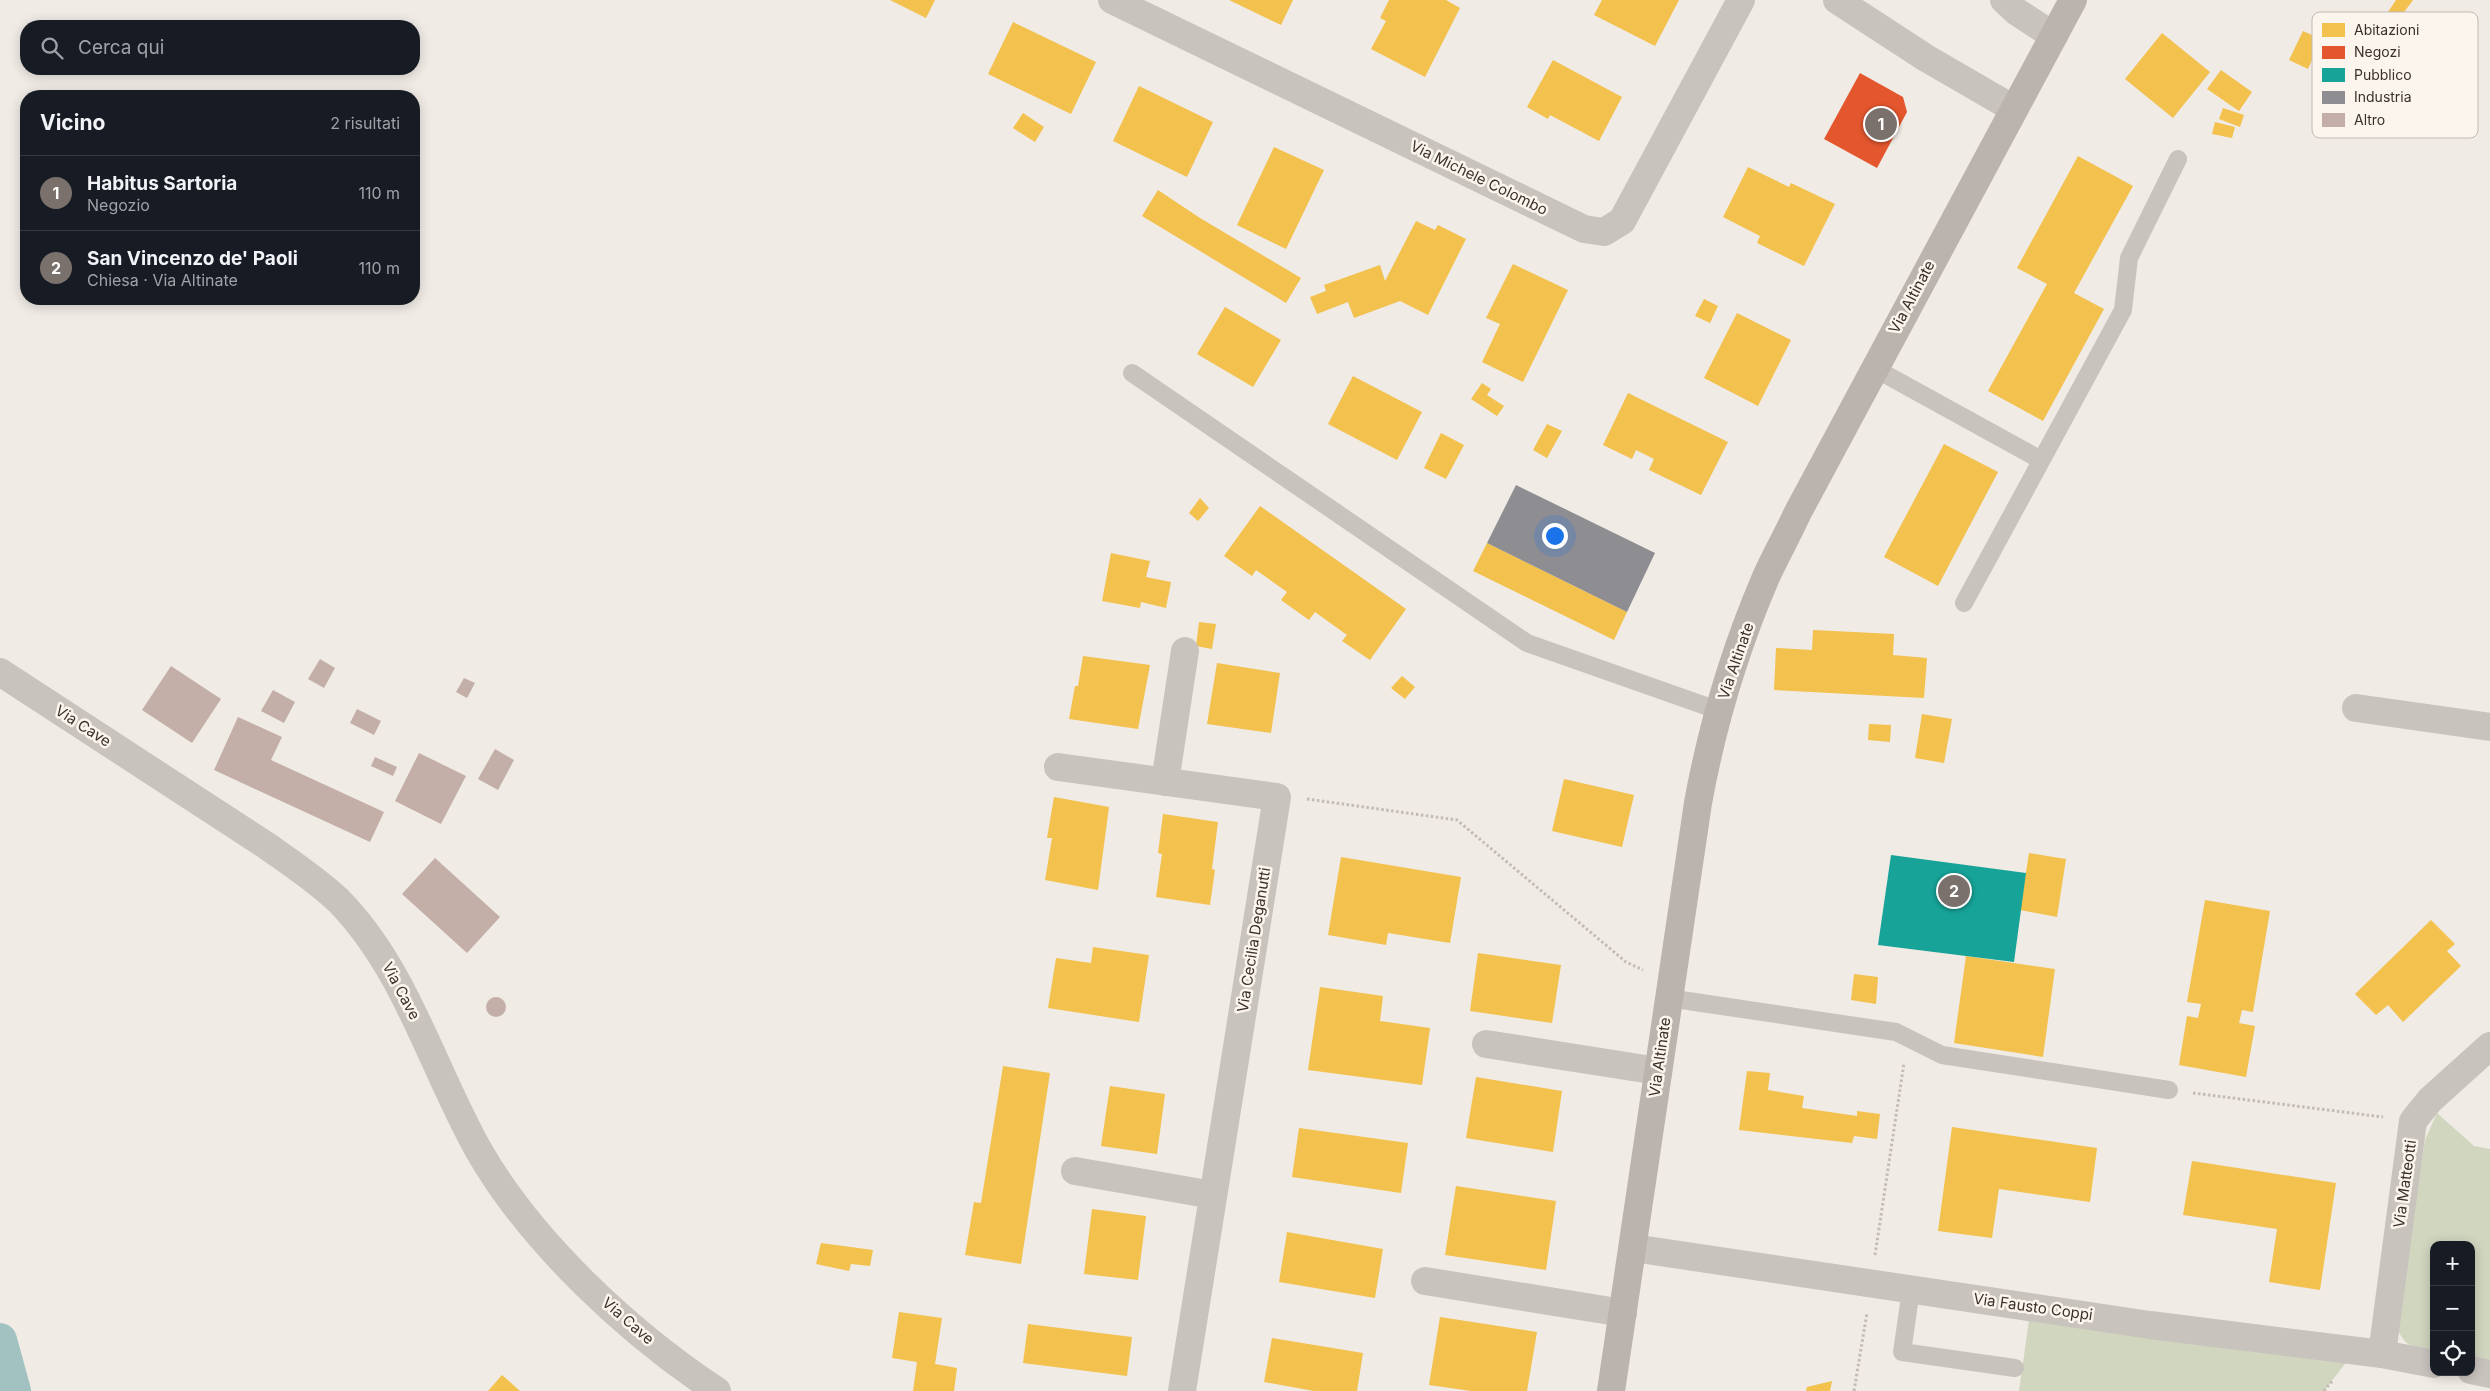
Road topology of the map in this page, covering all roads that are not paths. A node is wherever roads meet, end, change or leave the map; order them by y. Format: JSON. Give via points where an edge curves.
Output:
{"nodes":[{"id":1,"x":1112,"y":0,"type":"edge"},
{"id":2,"x":1742,"y":0,"type":"edge"},
{"id":3,"x":1836,"y":0,"type":"edge"},
{"id":4,"x":2004,"y":0,"type":"edge"},
{"id":5,"x":2072,"y":0,"type":"edge"},
{"id":6,"x":2054,"y":36,"type":"junction"},
{"id":7,"x":2014,"y":109,"type":"junction"},
{"id":8,"x":2178,"y":158,"type":"dead end"},
{"id":9,"x":1874,"y":368,"type":"junction"},
{"id":10,"x":1132,"y":372,"type":"dead end"},
{"id":11,"x":2041,"y":460,"type":"junction"},
{"id":12,"x":1964,"y":603,"type":"dead end"},
{"id":13,"x":1185,"y":651,"type":"dead end"},
{"id":14,"x":0,"y":672,"type":"edge"},
{"id":15,"x":2356,"y":708,"type":"dead end"},
{"id":16,"x":1720,"y":711,"type":"junction"},
{"id":17,"x":2490,"y":727,"type":"edge"},
{"id":18,"x":1058,"y":767,"type":"dead end"},
{"id":19,"x":1165,"y":782,"type":"junction"},
{"id":20,"x":1668,"y":998,"type":"junction"},
{"id":21,"x":1486,"y":1044,"type":"dead end"},
{"id":22,"x":2490,"y":1046,"type":"edge"},
{"id":23,"x":1658,"y":1071,"type":"junction"},
{"id":24,"x":2169,"y":1090,"type":"road end"},
{"id":25,"x":1075,"y":1171,"type":"dead end"},
{"id":26,"x":1213,"y":1195,"type":"junction"},
{"id":27,"x":1633,"y":1248,"type":"junction"},
{"id":28,"x":1425,"y":1281,"type":"dead end"},
{"id":29,"x":1911,"y":1290,"type":"junction"},
{"id":30,"x":1623,"y":1313,"type":"junction"},
{"id":31,"x":2382,"y":1354,"type":"junction"},
{"id":32,"x":2430,"y":1363,"type":"edge"},
{"id":33,"x":2015,"y":1368,"type":"dead end"},
{"id":34,"x":2475,"y":1371,"type":"edge"},
{"id":35,"x":2490,"y":1374,"type":"edge"},
{"id":36,"x":717,"y":1391,"type":"edge"},
{"id":37,"x":1182,"y":1391,"type":"edge"},
{"id":38,"x":1611,"y":1391,"type":"edge"}],
"edges":[{"from":1,"to":2,"type":"street","name":"Via Michele Colombo","via":[[1584,229],[1604,232],[1622,221]]},
{"from":3,"to":7,"type":"street"},
{"from":4,"to":6,"type":"street"},
{"from":5,"to":6,"type":"street","name":"Via Altinate"},
{"from":6,"to":7,"type":"street","name":"Via Altinate"},
{"from":7,"to":9,"type":"street","name":"Via Altinate"},
{"from":8,"to":11,"type":"lane","via":[[2129,258],[2123,310]]},
{"from":9,"to":11,"type":"lane"},
{"from":9,"to":16,"type":"street","name":"Via Altinate","via":[[1766,577]]},
{"from":10,"to":16,"type":"lane","via":[[1527,643]]},
{"from":11,"to":12,"type":"lane"},
{"from":13,"to":19,"type":"street"},
{"from":14,"to":36,"type":"street","name":"Via Cave","via":[[267,846],[338,901],[379,952],[399,986],[461,1116],[500,1183],[564,1260],[610,1308]]},
{"from":15,"to":17,"type":"street"},
{"from":16,"to":20,"type":"street","name":"Via Altinate","via":[[1698,803]]},
{"from":18,"to":19,"type":"street"},
{"from":19,"to":26,"type":"street","name":"Via Cecilia Deganutti","via":[[1277,797]]},
{"from":20,"to":23,"type":"street","name":"Via Altinate"},
{"from":20,"to":24,"type":"lane","via":[[1896,1032],[1942,1055]]},
{"from":21,"to":23,"type":"street"},
{"from":22,"to":31,"type":"street","name":"Via Matteotti","via":[[2430,1100],[2414,1121]]},
{"from":23,"to":27,"type":"street","name":"Via Altinate"},
{"from":25,"to":26,"type":"street"},
{"from":26,"to":37,"type":"street","name":"Via Cecilia Deganutti"},
{"from":27,"to":29,"type":"street","name":"Via Fausto Coppi"},
{"from":27,"to":30,"type":"street","name":"Via Altinate"},
{"from":28,"to":30,"type":"street"},
{"from":29,"to":31,"type":"street","name":"Via Fausto Coppi","via":[[2150,1325]]},
{"from":29,"to":33,"type":"lane","via":[[1902,1352]]},
{"from":30,"to":38,"type":"street","name":"Via Altinate"},
{"from":31,"to":32,"type":"street","name":"Via Fausto Coppi"},
{"from":34,"to":35,"type":"street"}]}
